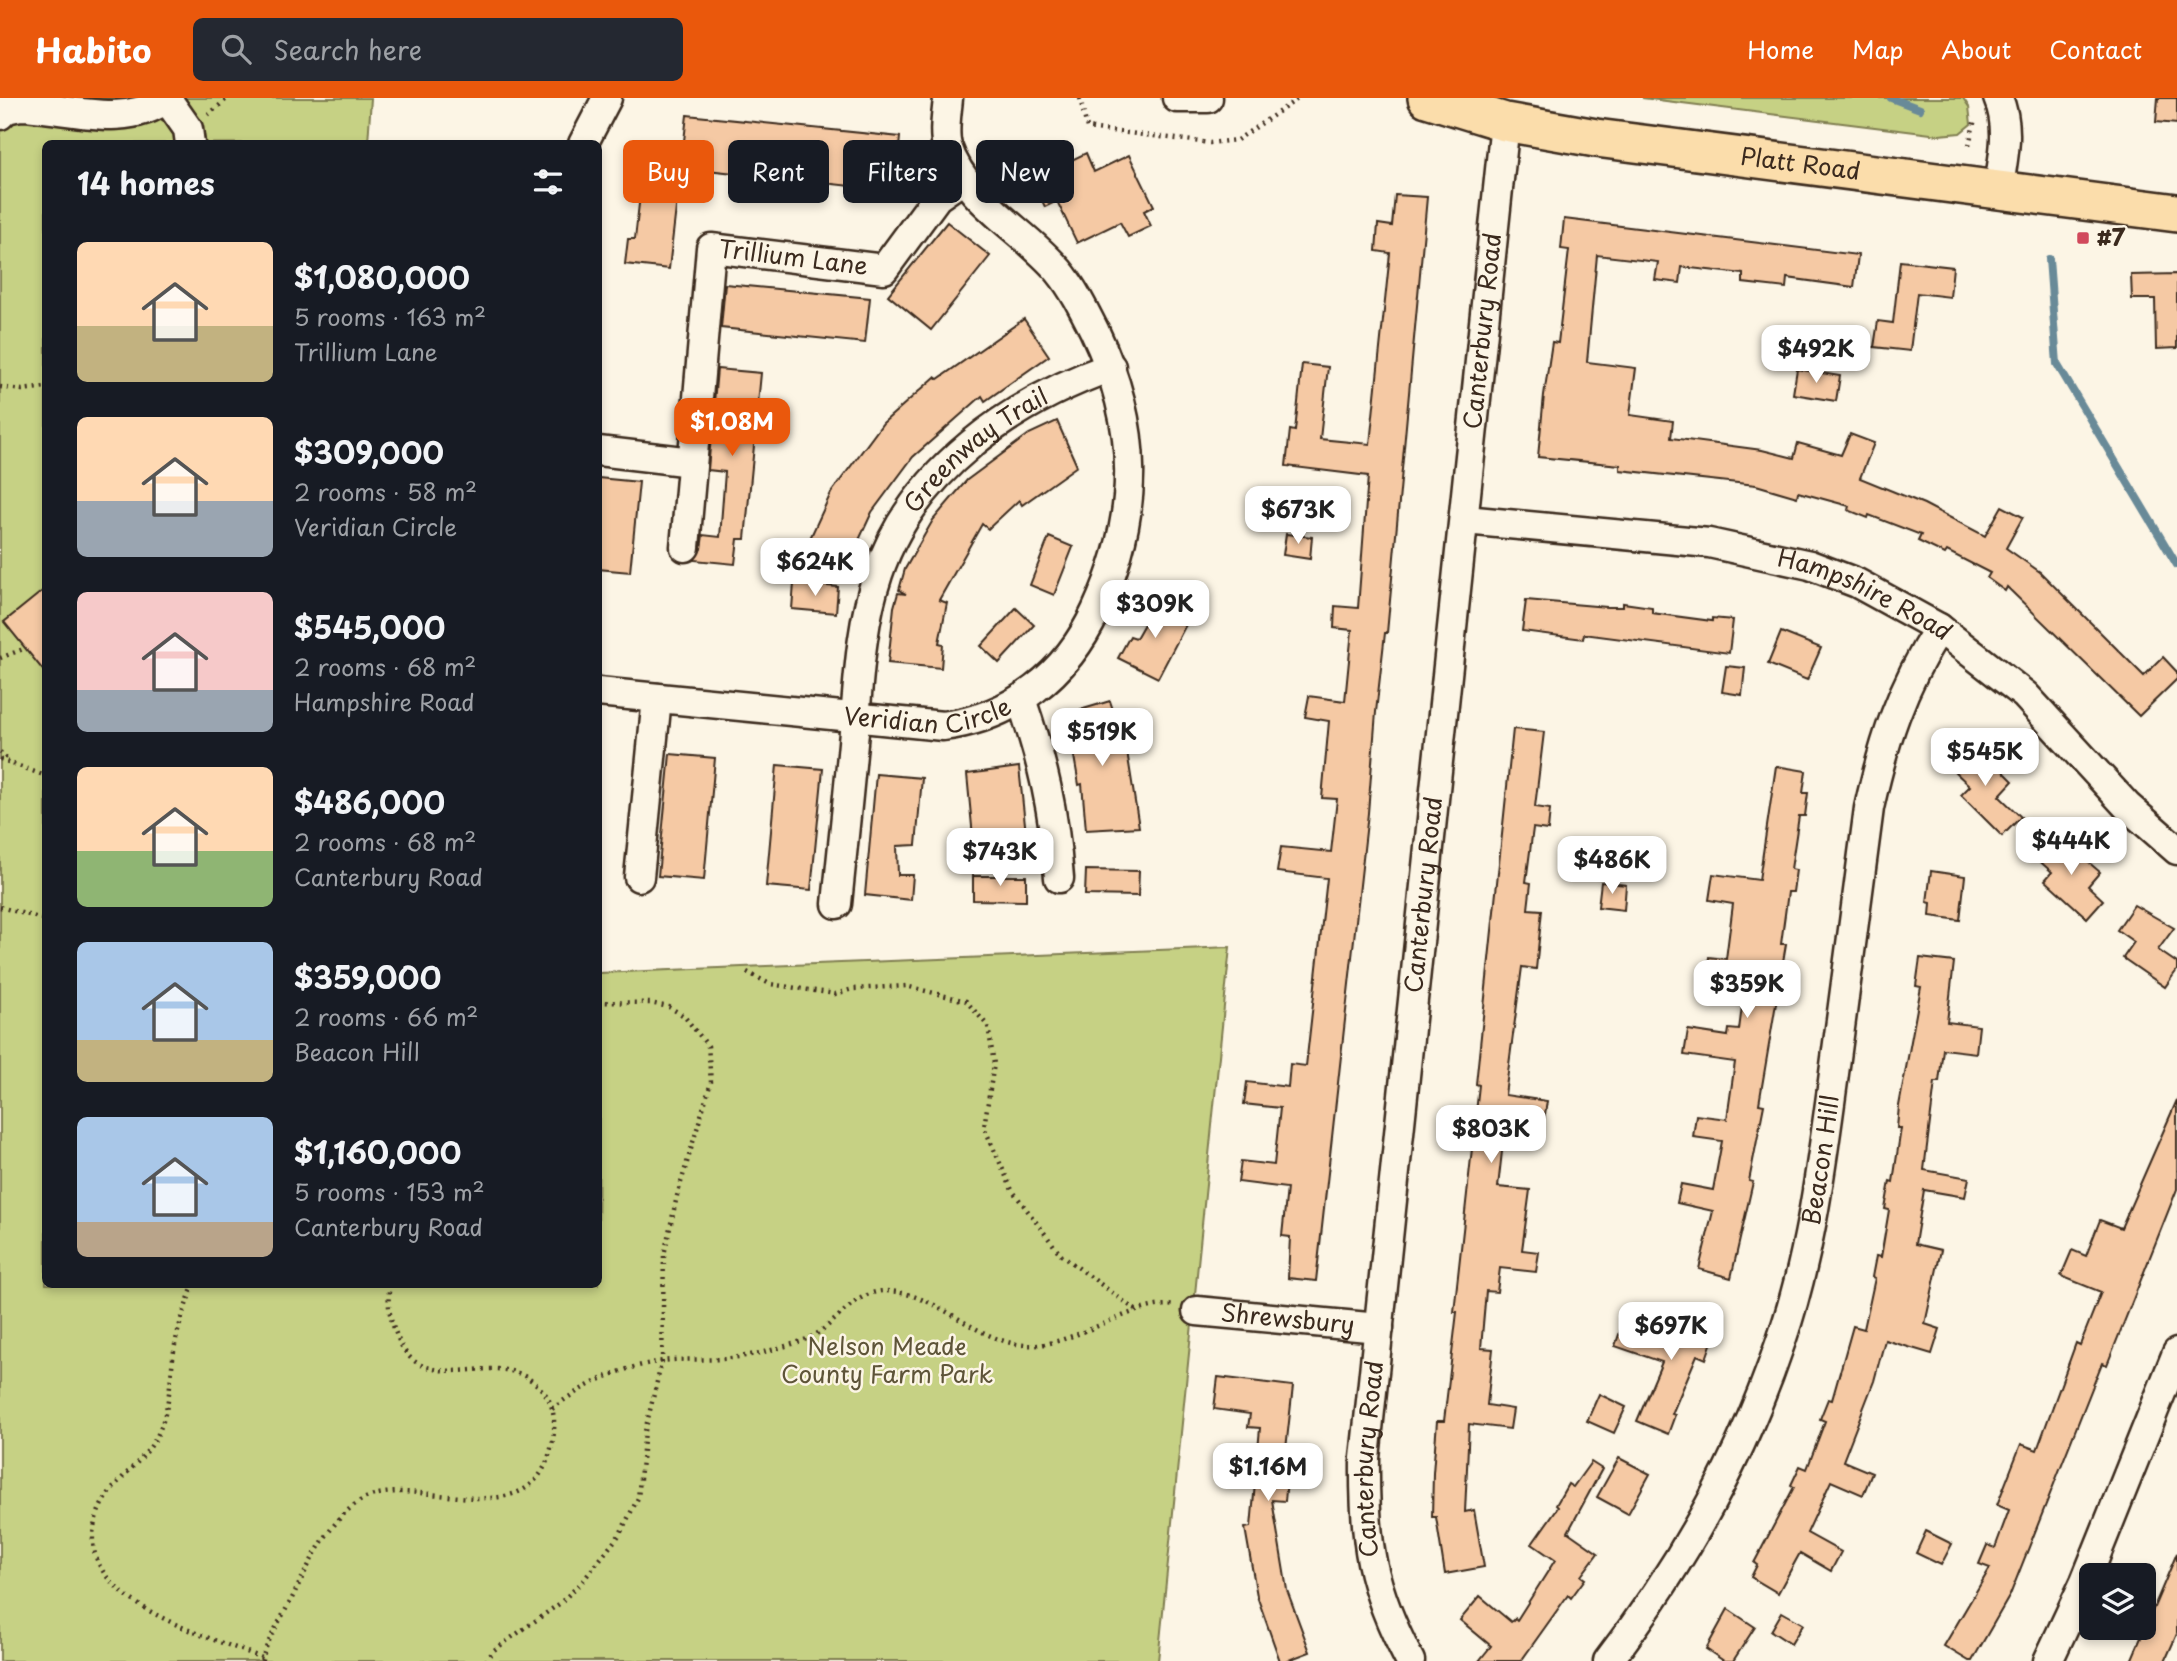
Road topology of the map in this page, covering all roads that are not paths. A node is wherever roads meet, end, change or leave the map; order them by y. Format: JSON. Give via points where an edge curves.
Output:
{"nodes":[{"id":1,"x":607,"y":98,"type":"edge"},
{"id":2,"x":948,"y":98,"type":"edge"},
{"id":3,"x":1177,"y":98,"type":"edge"},
{"id":4,"x":1208,"y":98,"type":"edge"},
{"id":5,"x":1427,"y":98,"type":"edge"},
{"id":6,"x":167,"y":99,"type":"edge"},
{"id":7,"x":1987,"y":106,"type":"edge"},
{"id":8,"x":0,"y":115,"type":"edge"},
{"id":9,"x":1505,"y":122,"type":"junction"},
{"id":10,"x":195,"y":131,"type":"edge"},
{"id":11,"x":585,"y":140,"type":"edge"},
{"id":12,"x":963,"y":179,"type":"junction"},
{"id":13,"x":1998,"y":191,"type":"junction"},
{"id":14,"x":2177,"y":213,"type":"edge"},
{"id":15,"x":1111,"y":367,"type":"junction"},
{"id":16,"x":602,"y":451,"type":"edge"},
{"id":17,"x":692,"y":462,"type":"junction"},
{"id":18,"x":1465,"y":520,"type":"junction"},
{"id":19,"x":685,"y":547,"type":"dead end"},
{"id":20,"x":1939,"y":628,"type":"junction"},
{"id":21,"x":602,"y":692,"type":"edge"},
{"id":22,"x":657,"y":698,"type":"junction"},
{"id":23,"x":1021,"y":699,"type":"junction"},
{"id":24,"x":855,"y":719,"type":"junction"},
{"id":25,"x":2177,"y":850,"type":"edge"},
{"id":26,"x":639,"y":877,"type":"dead end"},
{"id":27,"x":1059,"y":878,"type":"dead end"},
{"id":28,"x":837,"y":904,"type":"dead end"},
{"id":29,"x":1197,"y":1311,"type":"road end"},
{"id":30,"x":1379,"y":1328,"type":"junction"},
{"id":31,"x":2177,"y":1353,"type":"edge"},
{"id":32,"x":1410,"y":1661,"type":"edge"},
{"id":33,"x":1608,"y":1661,"type":"edge"},
{"id":34,"x":2049,"y":1661,"type":"edge"}],
"edges":[{"from":1,"to":11,"type":"street"},
{"from":2,"to":12,"type":"street","name":"Veridian Circle","via":[[946,143]]},
{"from":3,"to":4,"type":"street"},
{"from":5,"to":9,"type":"main road","name":"Platt Road"},
{"from":6,"to":8,"type":"street","via":[[148,111],[123,115],[20,106]]},
{"from":6,"to":10,"type":"street","via":[[188,129]]},
{"from":7,"to":13,"type":"street","via":[[2003,110],[2006,138]]},
{"from":9,"to":13,"type":"main road","name":"Platt Road"},
{"from":9,"to":18,"type":"street","name":"Canterbury Road"},
{"from":12,"to":15,"type":"street","name":"Veridian Circle","via":[[1061,273]]},
{"from":12,"to":17,"type":"street","name":"Trillium Lane","via":[[937,197],[884,269],[711,248]]},
{"from":13,"to":14,"type":"main road","name":"Platt Road"},
{"from":15,"to":23,"type":"street","name":"Veridian Circle","via":[[1131,449],[1127,522],[1109,583],[1086,633],[1055,674]]},
{"from":15,"to":24,"type":"street","name":"Greenway Trail","via":[[1027,405],[972,442],[927,488],[903,521],[878,572],[863,631]]},
{"from":16,"to":17,"type":"street"},
{"from":17,"to":19,"type":"street","name":"Trillium Lane"},
{"from":18,"to":20,"type":"street","name":"Hampshire Road","via":[[1709,543],[1759,552],[1857,583]]},
{"from":18,"to":30,"type":"street","name":"Canterbury Road"},
{"from":20,"to":25,"type":"street","name":"Hampshire Road","via":[[2025,695],[2127,806]]},
{"from":20,"to":33,"type":"street","name":"Beacon Hill","via":[[1895,711],[1879,762],[1820,1176],[1782,1340],[1748,1428],[1705,1514],[1651,1605]]},
{"from":21,"to":22,"type":"street","name":"Veridian Circle"},
{"from":22,"to":24,"type":"street","name":"Veridian Circle"},
{"from":22,"to":26,"type":"street"},
{"from":23,"to":24,"type":"street","name":"Veridian Circle","via":[[995,713],[943,726]]},
{"from":23,"to":27,"type":"street","via":[[1054,813]]},
{"from":24,"to":28,"type":"street","name":"Greenway Trail"},
{"from":29,"to":30,"type":"street","name":"Shrewsbury"},
{"from":30,"to":32,"type":"street","name":"Canterbury Road","via":[[1365,1458],[1364,1523],[1374,1579]]},
{"from":31,"to":34,"type":"street"}]}
